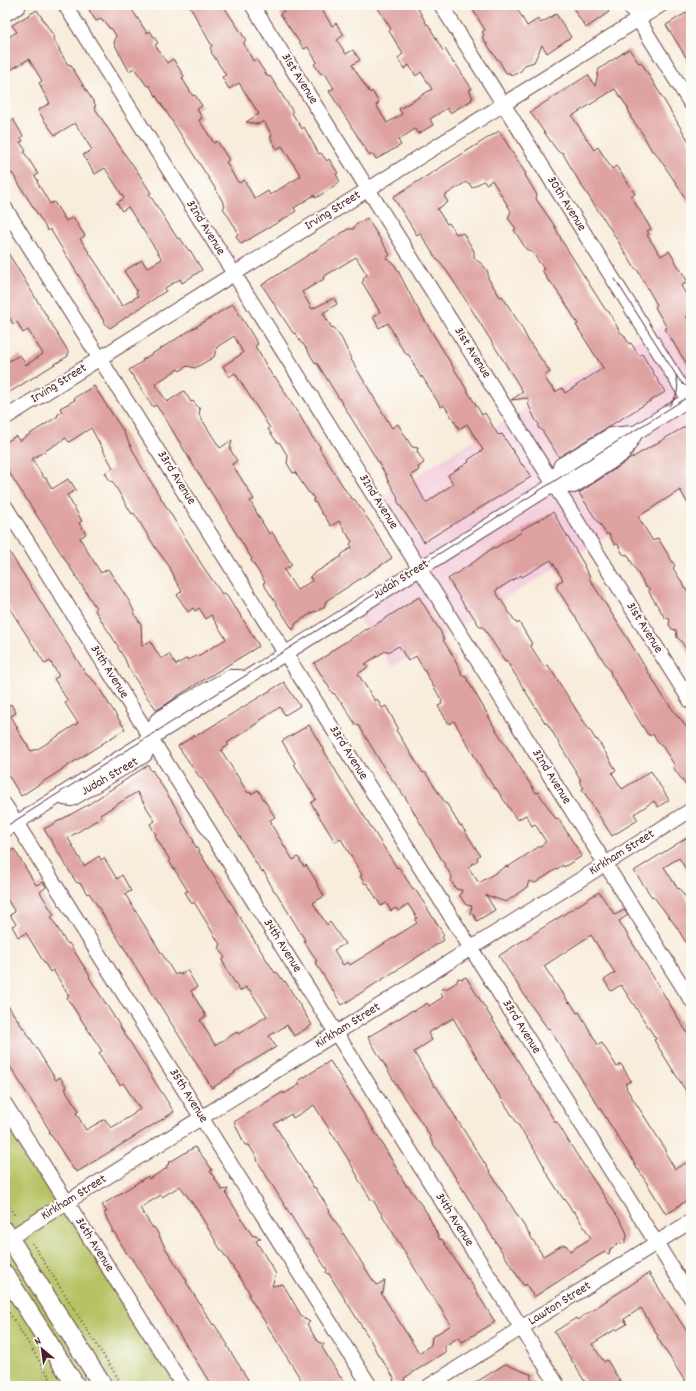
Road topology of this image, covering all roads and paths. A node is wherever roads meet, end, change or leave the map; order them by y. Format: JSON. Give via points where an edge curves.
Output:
{"nodes":[{"id":1,"x":17,"y":5,"type":"edge"},
{"id":2,"x":65,"y":5,"type":"edge"},
{"id":3,"x":252,"y":5,"type":"edge"},
{"id":4,"x":441,"y":5,"type":"edge"},
{"id":5,"x":629,"y":5,"type":"edge"},
{"id":6,"x":661,"y":5,"type":"edge"},
{"id":7,"x":5,"y":12,"type":"edge"},
{"id":8,"x":638,"y":20,"type":"junction"},
{"id":9,"x":503,"y":104,"type":"junction"},
{"id":10,"x":691,"y":104,"type":"edge"},
{"id":11,"x":368,"y":189,"type":"junction"},
{"id":12,"x":5,"y":208,"type":"edge"},
{"id":13,"x":234,"y":274,"type":"junction"},
{"id":14,"x":100,"y":358,"type":"junction"},
{"id":15,"x":690,"y":400,"type":"edge"},
{"id":16,"x":5,"y":418,"type":"edge"},
{"id":17,"x":554,"y":484,"type":"junction"},
{"id":18,"x":5,"y":506,"type":"edge"},
{"id":19,"x":420,"y":569,"type":"junction"},
{"id":20,"x":286,"y":653,"type":"junction"},
{"id":21,"x":691,"y":702,"type":"edge"},
{"id":22,"x":151,"y":738,"type":"junction"},
{"id":23,"x":5,"y":805,"type":"edge"},
{"id":24,"x":691,"y":810,"type":"edge"},
{"id":25,"x":10,"y":826,"type":"edge"},
{"id":26,"x":605,"y":864,"type":"junction"},
{"id":27,"x":471,"y":948,"type":"junction"},
{"id":28,"x":691,"y":1000,"type":"edge"},
{"id":29,"x":336,"y":1033,"type":"junction"},
{"id":30,"x":5,"y":1104,"type":"edge"},
{"id":31,"x":202,"y":1118,"type":"junction"},
{"id":32,"x":5,"y":1200,"type":"edge"},
{"id":33,"x":67,"y":1202,"type":"junction"},
{"id":34,"x":15,"y":1216,"type":"dead end"},
{"id":35,"x":691,"y":1221,"type":"edge"},
{"id":36,"x":7,"y":1237,"type":"edge"},
{"id":37,"x":32,"y":1243,"type":"dead end"},
{"id":38,"x":656,"y":1243,"type":"junction"},
{"id":39,"x":5,"y":1274,"type":"edge"},
{"id":40,"x":691,"y":1298,"type":"edge"},
{"id":41,"x":5,"y":1306,"type":"edge"},
{"id":42,"x":522,"y":1328,"type":"junction"},
{"id":43,"x":55,"y":1386,"type":"edge"},
{"id":44,"x":76,"y":1386,"type":"edge"},
{"id":45,"x":103,"y":1386,"type":"edge"},
{"id":46,"x":123,"y":1386,"type":"edge"},
{"id":47,"x":183,"y":1386,"type":"edge"},
{"id":48,"x":370,"y":1386,"type":"edge"},
{"id":49,"x":429,"y":1386,"type":"edge"},
{"id":50,"x":558,"y":1386,"type":"edge"}],
"edges":[{"from":1,"to":7,"type":"main road"},
{"from":2,"to":13,"type":"street","name":"32nd Avenue"},
{"from":3,"to":11,"type":"street","name":"31st Avenue"},
{"from":4,"to":9,"type":"street","name":"30th Avenue"},
{"from":5,"to":8,"type":"street"},
{"from":6,"to":8,"type":"street","name":"Irving Street"},
{"from":8,"to":9,"type":"street","name":"Irving Street"},
{"from":8,"to":10,"type":"street"},
{"from":9,"to":11,"type":"street","name":"Irving Street"},
{"from":9,"to":15,"type":"street","name":"30th Avenue"},
{"from":11,"to":13,"type":"street","name":"Irving Street"},
{"from":11,"to":17,"type":"street","name":"31st Avenue"},
{"from":12,"to":14,"type":"street","name":"33rd Avenue"},
{"from":13,"to":14,"type":"street","name":"Irving Street"},
{"from":13,"to":19,"type":"street","name":"32nd Avenue"},
{"from":14,"to":16,"type":"street","name":"Irving Street"},
{"from":14,"to":20,"type":"street","name":"33rd Avenue"},
{"from":15,"to":17,"type":"street","name":"Judah Street"},
{"from":17,"to":19,"type":"street","name":"Judah Street"},
{"from":17,"to":21,"type":"street","name":"31st Avenue"},
{"from":18,"to":22,"type":"street","name":"34th Avenue"},
{"from":19,"to":20,"type":"street","name":"Judah Street"},
{"from":19,"to":26,"type":"street","name":"32nd Avenue"},
{"from":20,"to":22,"type":"street","name":"Judah Street"},
{"from":20,"to":27,"type":"street","name":"33rd Avenue"},
{"from":22,"to":25,"type":"street","name":"Judah Street"},
{"from":22,"to":29,"type":"street","name":"34th Avenue"},
{"from":23,"to":25,"type":"street","name":"35th Avenue"},
{"from":24,"to":26,"type":"street","name":"Kirkham Street"},
{"from":25,"to":31,"type":"street","name":"35th Avenue"},
{"from":26,"to":27,"type":"street","name":"Kirkham Street"},
{"from":26,"to":28,"type":"street","name":"32nd Avenue"},
{"from":27,"to":29,"type":"street","name":"Kirkham Street"},
{"from":27,"to":38,"type":"street","name":"33rd Avenue"},
{"from":29,"to":31,"type":"street","name":"Kirkham Street"},
{"from":29,"to":42,"type":"street","name":"34th Avenue"},
{"from":30,"to":33,"type":"street","name":"36th Avenue"},
{"from":31,"to":33,"type":"street","name":"Kirkham Street"},
{"from":31,"to":48,"type":"street","name":"35th Avenue"},
{"from":32,"to":34,"type":"path"},
{"from":33,"to":36,"type":"street","name":"Kirkham Street"},
{"from":33,"to":47,"type":"street","name":"36th Avenue"},
{"from":35,"to":38,"type":"street","name":"Lawton Street"},
{"from":36,"to":45,"type":"main road"},
{"from":37,"to":46,"type":"path"},
{"from":38,"to":40,"type":"street","name":"33rd Avenue"},
{"from":38,"to":42,"type":"street","name":"Lawton Street"},
{"from":39,"to":44,"type":"main road"},
{"from":41,"to":43,"type":"path"},
{"from":42,"to":49,"type":"street","name":"Lawton Street"},
{"from":42,"to":50,"type":"street","name":"34th Avenue"}]}
